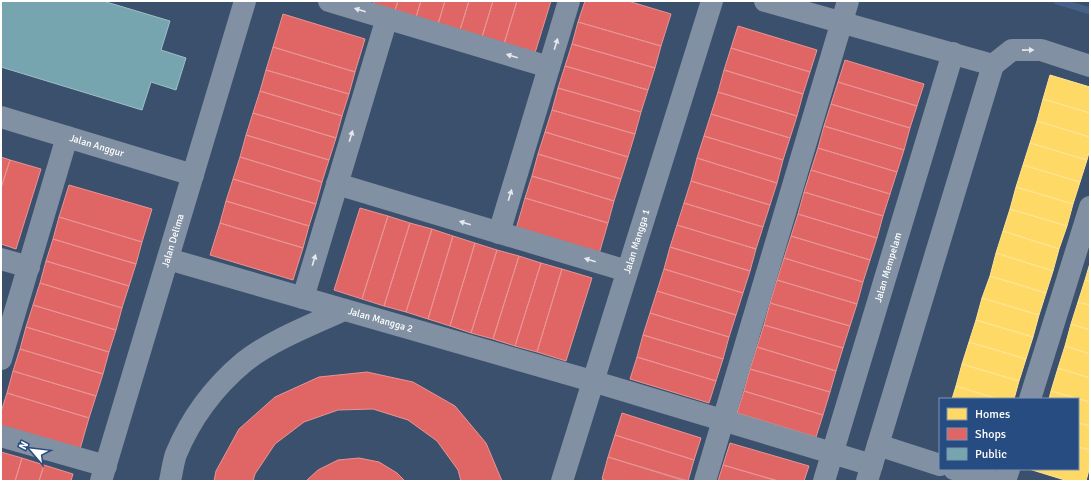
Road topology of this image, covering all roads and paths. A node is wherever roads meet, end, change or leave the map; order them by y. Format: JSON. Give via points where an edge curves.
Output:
{"nodes":[{"id":1,"x":246,"y":1,"type":"edge"},
{"id":2,"x":329,"y":1,"type":"edge"},
{"id":3,"x":569,"y":1,"type":"edge"},
{"id":4,"x":712,"y":1,"type":"edge"},
{"id":5,"x":766,"y":1,"type":"edge"},
{"id":6,"x":848,"y":1,"type":"edge"},
{"id":7,"x":387,"y":18,"type":"junction"},
{"id":8,"x":841,"y":22,"type":"junction"},
{"id":9,"x":952,"y":53,"type":"junction"},
{"id":10,"x":994,"y":65,"type":"junction"},
{"id":11,"x":1090,"y":66,"type":"edge"},
{"id":12,"x":549,"y":67,"type":"junction"},
{"id":13,"x":1,"y":117,"type":"edge"},
{"id":14,"x":67,"y":137,"type":"junction"},
{"id":15,"x":193,"y":175,"type":"junction"},
{"id":16,"x":337,"y":184,"type":"junction"},
{"id":17,"x":1090,"y":207,"type":"edge"},
{"id":18,"x":499,"y":233,"type":"junction"},
{"id":19,"x":1,"y":258,"type":"edge"},
{"id":20,"x":168,"y":259,"type":"junction"},
{"id":21,"x":29,"y":267,"type":"junction"},
{"id":22,"x":627,"y":271,"type":"junction"},
{"id":23,"x":302,"y":298,"type":"junction"},
{"id":24,"x":344,"y":310,"type":"junction"},
{"id":25,"x":1,"y":359,"type":"edge"},
{"id":26,"x":592,"y":381,"type":"junction"},
{"id":27,"x":1030,"y":398,"type":"edge"},
{"id":28,"x":724,"y":421,"type":"junction"},
{"id":29,"x":1,"y":436,"type":"edge"},
{"id":30,"x":833,"y":454,"type":"junction"},
{"id":31,"x":872,"y":464,"type":"edge"},
{"id":32,"x":939,"y":465,"type":"edge"},
{"id":33,"x":957,"y":470,"type":"edge"},
{"id":34,"x":1009,"y":470,"type":"edge"},
{"id":35,"x":104,"y":474,"type":"edge"},
{"id":36,"x":170,"y":481,"type":"edge"},
{"id":37,"x":562,"y":481,"type":"edge"},
{"id":38,"x":705,"y":481,"type":"edge"},
{"id":39,"x":824,"y":481,"type":"edge"},
{"id":40,"x":993,"y":481,"type":"edge"},
{"id":41,"x":1005,"y":481,"type":"edge"}],
"edges":[{"from":1,"to":15,"type":"street","name":"Jalan Delima"},
{"from":7,"to":2,"type":"street","one_way":true},
{"from":12,"to":3,"type":"street","one_way":true},
{"from":4,"to":22,"type":"street","name":"Jalan Mangga 1"},
{"from":5,"to":8,"type":"street"},
{"from":6,"to":8,"type":"street"},
{"from":12,"to":7,"type":"street","one_way":true},
{"from":16,"to":7,"type":"street","one_way":true},
{"from":8,"to":9,"type":"street"},
{"from":8,"to":28,"type":"street"},
{"from":9,"to":10,"type":"street"},
{"from":9,"to":30,"type":"street","name":"Jalan Mempelam"},
{"from":10,"to":11,"type":"street","one_way":true,"via":[[1012,50],[1041,50]]},
{"from":10,"to":31,"type":"street"},
{"from":18,"to":12,"type":"street","one_way":true},
{"from":13,"to":14,"type":"street","name":"Jalan Anggur"},
{"from":14,"to":15,"type":"street","name":"Jalan Anggur"},
{"from":14,"to":21,"type":"street"},
{"from":15,"to":20,"type":"street","name":"Jalan Delima"},
{"from":18,"to":16,"type":"street","one_way":true},
{"from":23,"to":16,"type":"street","one_way":true},
{"from":17,"to":27,"type":"street"},
{"from":22,"to":18,"type":"street","one_way":true},
{"from":19,"to":21,"type":"street"},
{"from":20,"to":23,"type":"street","name":"Jalan Mangga 2"},
{"from":20,"to":35,"type":"street","name":"Jalan Delima"},
{"from":21,"to":25,"type":"street"},
{"from":22,"to":26,"type":"street","name":"Jalan Mangga 1"},
{"from":23,"to":24,"type":"street","name":"Jalan Mangga 2"},
{"from":24,"to":26,"type":"street","name":"Jalan Mangga 2"},
{"from":24,"to":36,"type":"street","via":[[274,343],[245,362],[211,394],[189,427],[176,456]]},
{"from":26,"to":28,"type":"street","name":"Jalan Mangga 2"},
{"from":26,"to":37,"type":"street","name":"Jalan Mangga 1"},
{"from":28,"to":30,"type":"street","name":"Jalan Mangga 2"},
{"from":28,"to":38,"type":"street"},
{"from":29,"to":35,"type":"street"},
{"from":30,"to":31,"type":"street","name":"Jalan Mangga 2"},
{"from":30,"to":39,"type":"street","name":"Jalan Mempelam"},
{"from":31,"to":32,"type":"street","name":"Jalan Mangga 2"},
{"from":33,"to":40,"type":"street"},
{"from":34,"to":41,"type":"street"}]}
